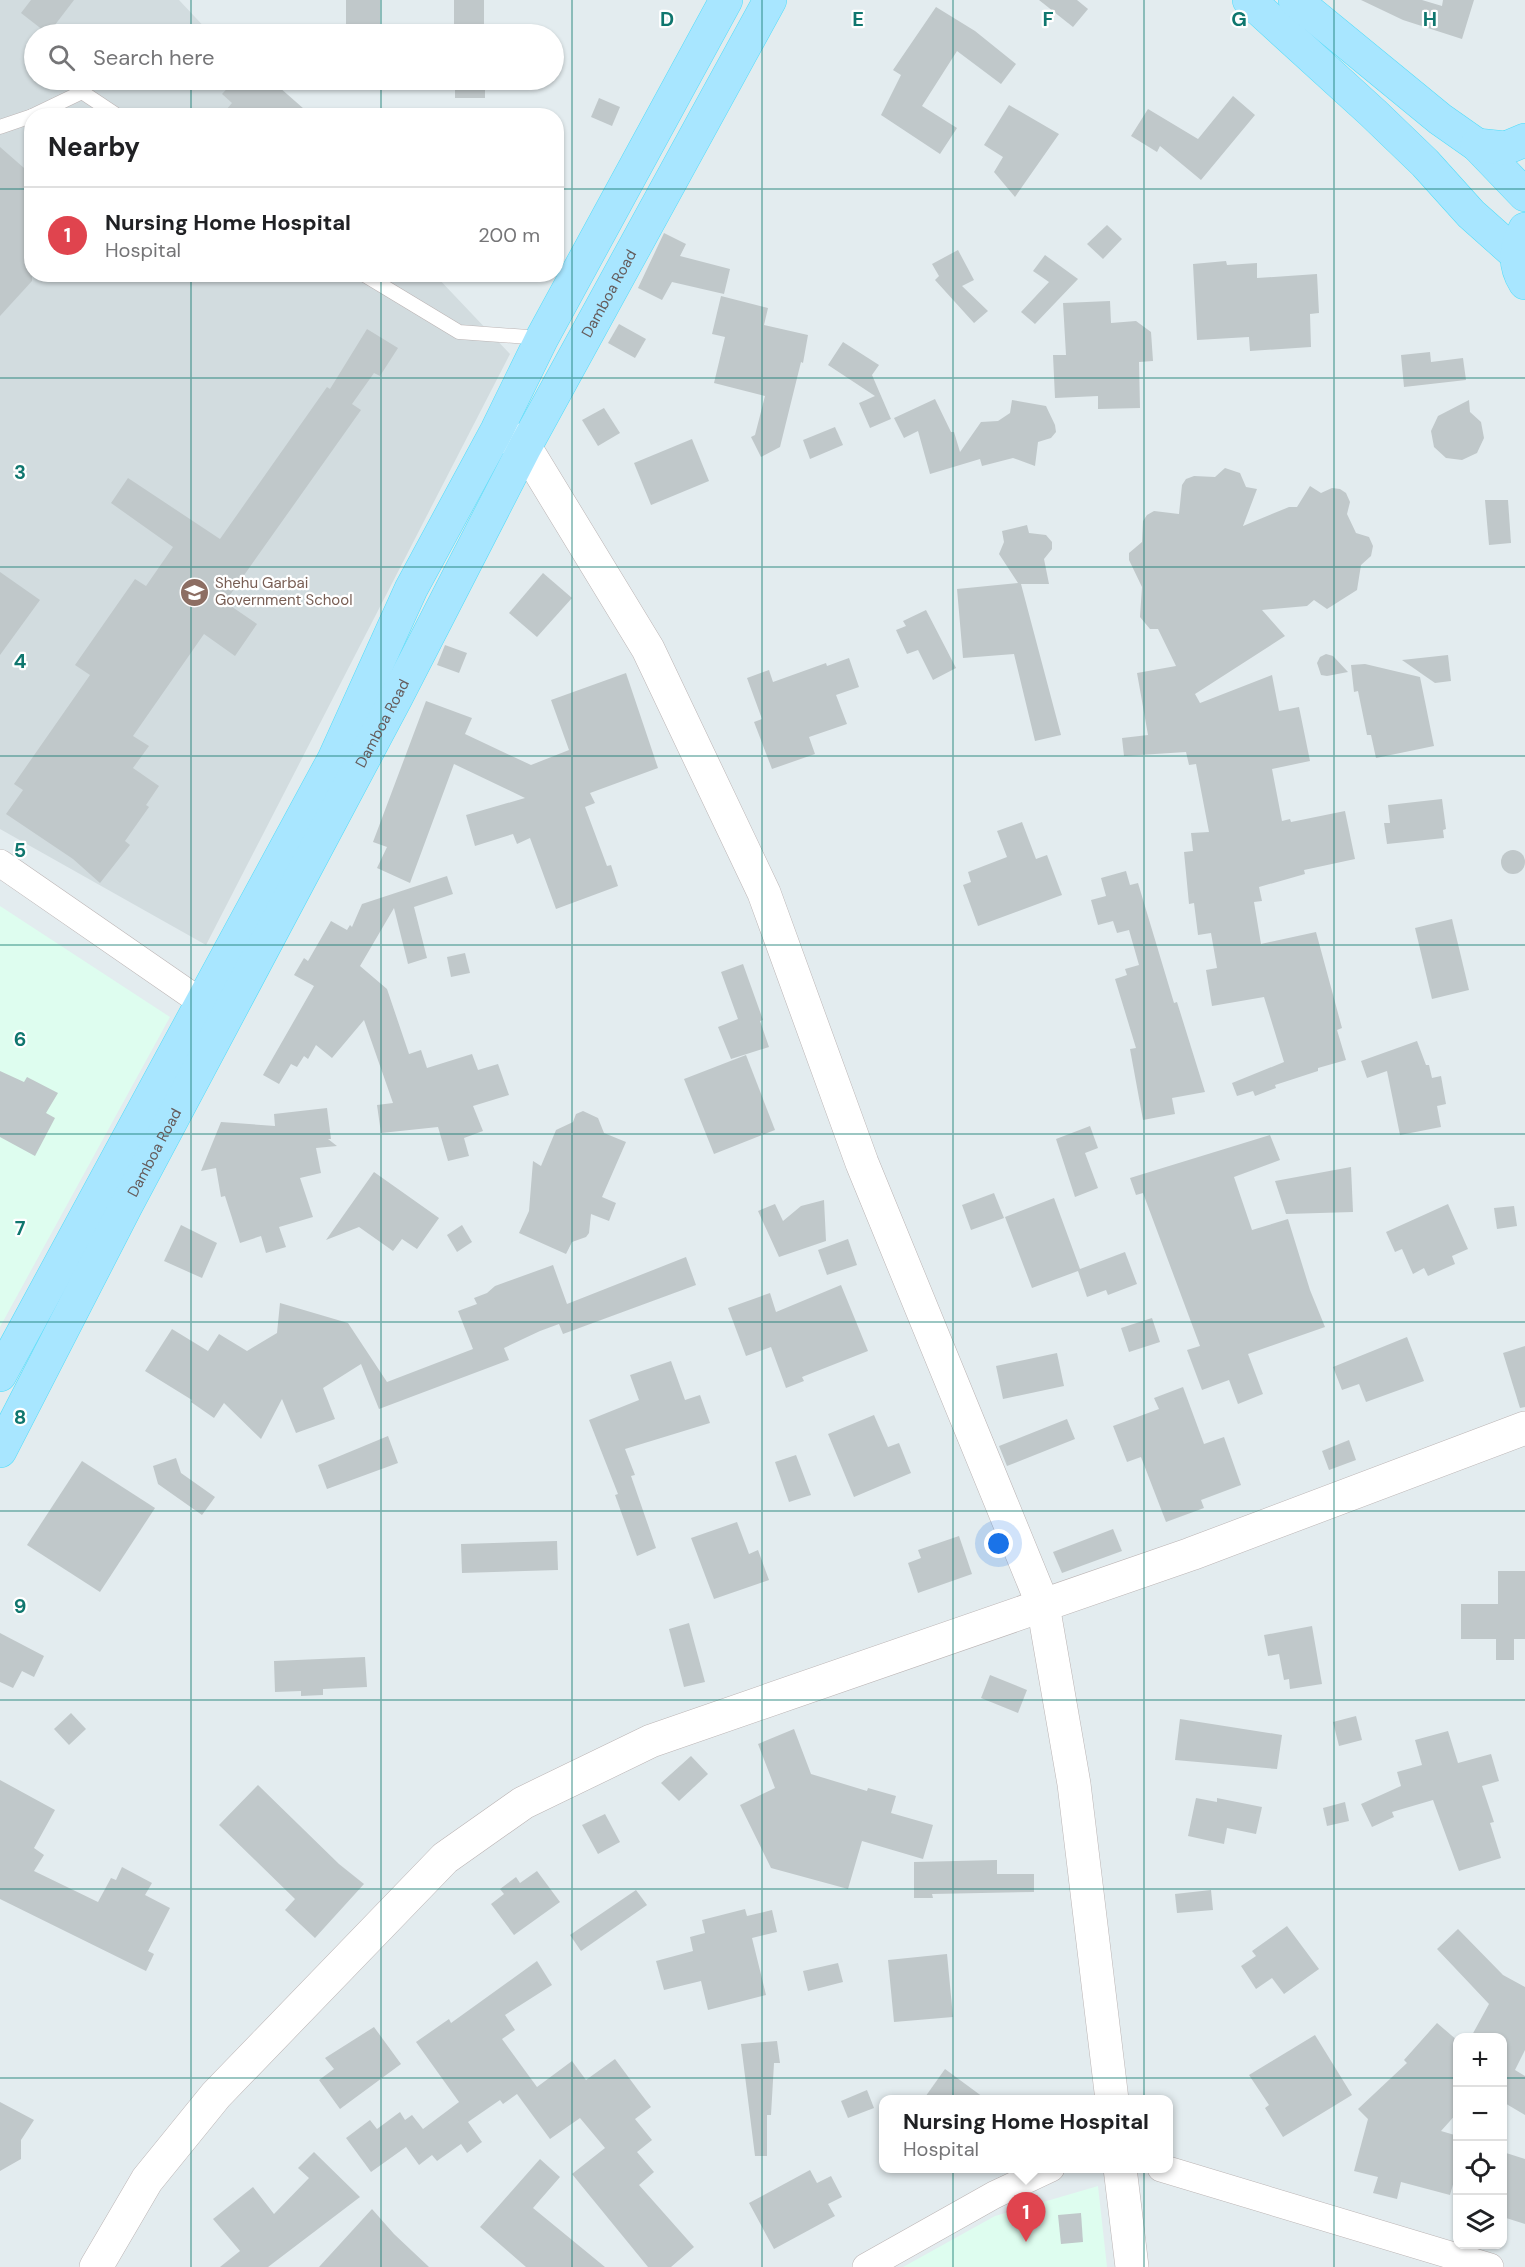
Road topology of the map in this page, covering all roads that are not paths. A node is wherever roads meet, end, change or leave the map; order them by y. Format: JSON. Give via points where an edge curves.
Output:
{"nodes":[{"id":1,"x":726,"y":0,"type":"edge"},
{"id":2,"x":770,"y":0,"type":"edge"},
{"id":3,"x":1249,"y":0,"type":"edge"},
{"id":4,"x":1294,"y":0,"type":"edge"},
{"id":5,"x":49,"y":108,"type":"edge"},
{"id":6,"x":106,"y":108,"type":"edge"},
{"id":7,"x":24,"y":119,"type":"edge"},
{"id":8,"x":0,"y":127,"type":"edge"},
{"id":9,"x":1525,"y":140,"type":"edge"},
{"id":10,"x":1477,"y":145,"type":"junction"},
{"id":11,"x":1525,"y":195,"type":"edge"},
{"id":12,"x":1522,"y":256,"type":"edge"},
{"id":13,"x":376,"y":282,"type":"edge"},
{"id":14,"x":542,"y":338,"type":"junction"},
{"id":15,"x":497,"y":430,"type":"junction"},
{"id":16,"x":525,"y":447,"type":"junction"},
{"id":17,"x":0,"y":863,"type":"edge"},
{"id":18,"x":214,"y":1008,"type":"junction"},
{"id":19,"x":0,"y":1375,"type":"edge"},
{"id":20,"x":1525,"y":1428,"type":"edge"},
{"id":21,"x":0,"y":1451,"type":"edge"},
{"id":22,"x":1043,"y":1605,"type":"junction"},
{"id":23,"x":1111,"y":2095,"type":"edge"},
{"id":24,"x":1042,"y":2173,"type":"edge"},
{"id":25,"x":1120,"y":2173,"type":"edge"},
{"id":26,"x":1173,"y":2173,"type":"edge"},
{"id":27,"x":96,"y":2267,"type":"edge"},
{"id":28,"x":866,"y":2267,"type":"edge"},
{"id":29,"x":1132,"y":2267,"type":"edge"},
{"id":30,"x":1490,"y":2267,"type":"edge"}],
"edges":[{"from":1,"to":14,"type":"main road","name":"Damboa Road"},
{"from":2,"to":16,"type":"main road","name":"Damboa Road"},
{"from":3,"to":12,"type":"main road","via":[[1373,112],[1471,214]]},
{"from":4,"to":10,"type":"main road"},
{"from":5,"to":6,"type":"lane","via":[[82,92]]},
{"from":7,"to":8,"type":"lane"},
{"from":9,"to":10,"type":"main road","via":[[1506,148]]},
{"from":10,"to":11,"type":"main road"},
{"from":13,"to":14,"type":"lane","via":[[459,332]]},
{"from":14,"to":15,"type":"main road","name":"Damboa Road"},
{"from":15,"to":16,"type":"street"},
{"from":15,"to":18,"type":"main road","name":"Damboa Road","via":[[411,589]]},
{"from":16,"to":18,"type":"main road","name":"Damboa Road","via":[[396,698]]},
{"from":16,"to":22,"type":"street","via":[[648,649],[764,893],[862,1163]]},
{"from":17,"to":18,"type":"street"},
{"from":18,"to":19,"type":"main road","name":"Damboa Road"},
{"from":18,"to":21,"type":"main road","name":"Damboa Road"},
{"from":20,"to":22,"type":"street","via":[[1191,1554]]},
{"from":22,"to":23,"type":"street","via":[[1074,1784]]},
{"from":22,"to":27,"type":"street","via":[[651,1741],[523,1803],[445,1858],[216,2095],[147,2180]]},
{"from":24,"to":28,"type":"street","via":[[994,2194]]},
{"from":25,"to":29,"type":"street"},
{"from":26,"to":30,"type":"street"}]}
